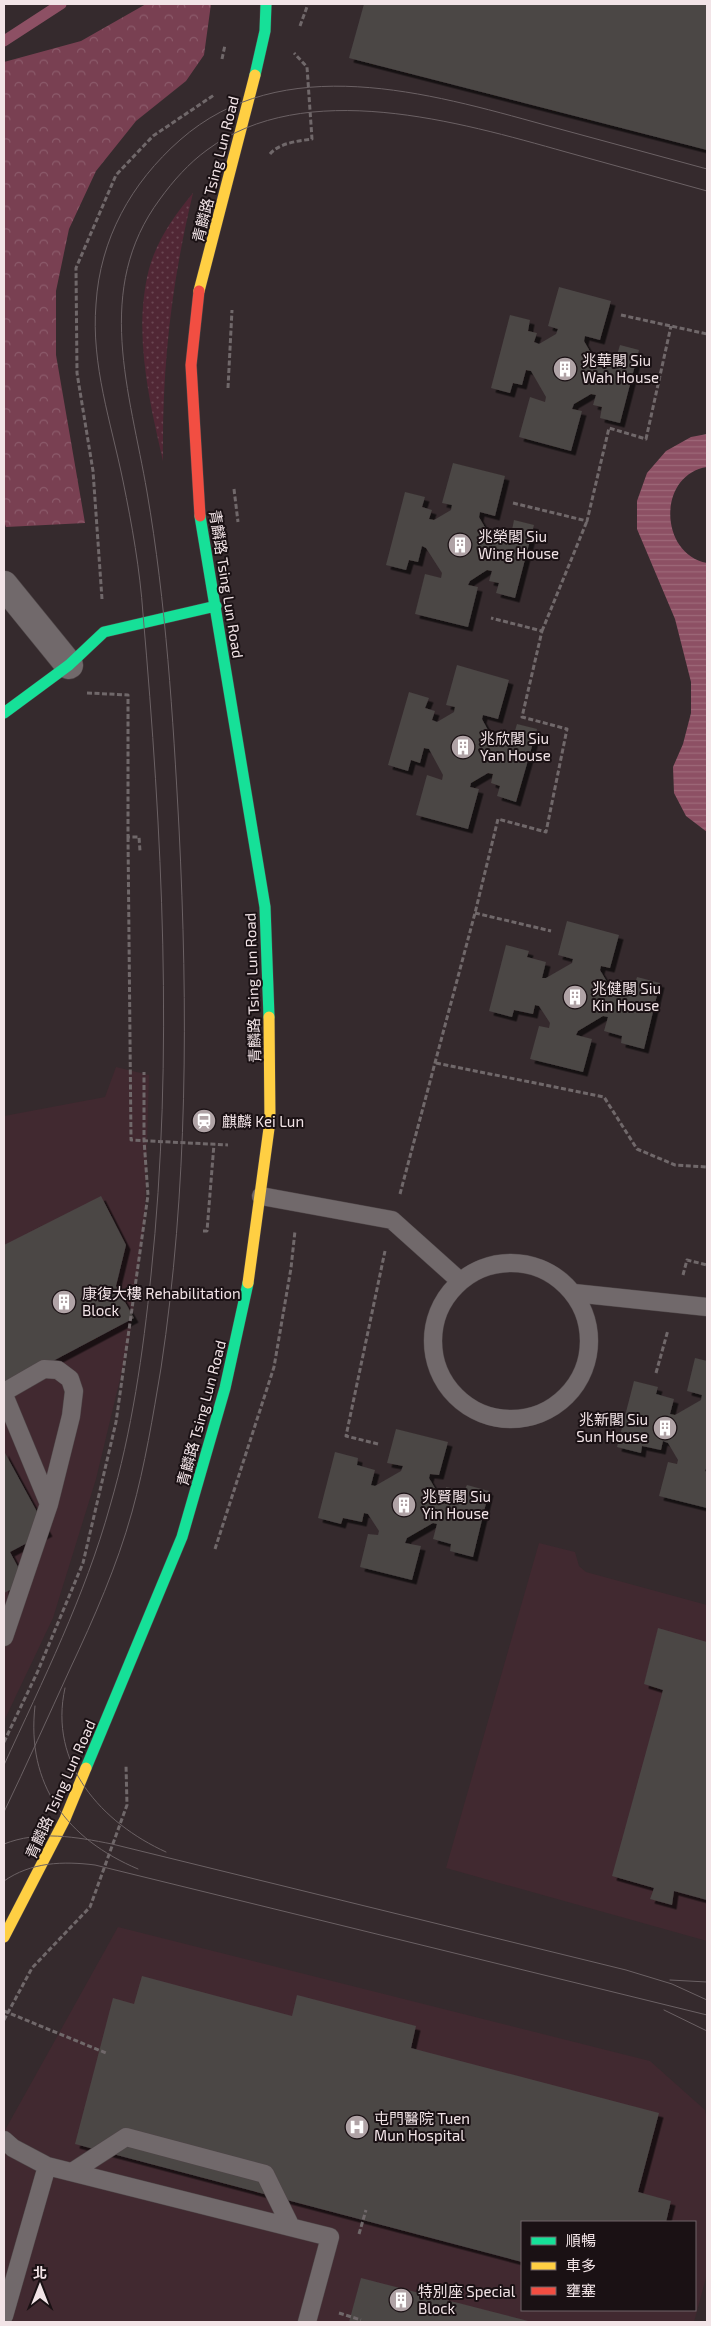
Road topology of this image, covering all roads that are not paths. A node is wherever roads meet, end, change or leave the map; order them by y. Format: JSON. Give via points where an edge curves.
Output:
{"nodes":[{"id":1,"x":266,"y":4,"type":"edge"},
{"id":2,"x":4,"y":585,"type":"edge"},
{"id":3,"x":216,"y":606,"type":"junction"},
{"id":4,"x":69,"y":666,"type":"junction"},
{"id":5,"x":4,"y":713,"type":"edge"},
{"id":6,"x":261,"y":1196,"type":"junction"},
{"id":7,"x":460,"y":1281,"type":"junction"},
{"id":8,"x":574,"y":1293,"type":"junction"},
{"id":9,"x":707,"y":1307,"type":"edge"},
{"id":10,"x":4,"y":1393,"type":"edge"},
{"id":11,"x":49,"y":1504,"type":"junction"},
{"id":12,"x":4,"y":1637,"type":"edge"},
{"id":13,"x":4,"y":1937,"type":"edge"},
{"id":14,"x":4,"y":2140,"type":"edge"},
{"id":15,"x":47,"y":2166,"type":"junction"},
{"id":16,"x":72,"y":2172,"type":"junction"},
{"id":17,"x":291,"y":2227,"type":"junction"},
{"id":18,"x":4,"y":2316,"type":"edge"},
{"id":19,"x":307,"y":2322,"type":"edge"}],
"edges":[{"from":1,"to":3,"type":"street","name":"青麟路 Tsing Lun Road","via":[[256,72],[198,294],[191,365],[199,507]]},
{"from":2,"to":4,"type":"street"},
{"from":3,"to":4,"type":"street","via":[[104,632]]},
{"from":3,"to":6,"type":"street","name":"青麟路 Tsing Lun Road","via":[[265,907],[270,1121]]},
{"from":4,"to":5,"type":"street"},
{"from":6,"to":7,"type":"lane","via":[[392,1220]]},
{"from":6,"to":13,"type":"street","name":"青麟路 Tsing Lun Road","via":[[247,1291],[229,1369],[182,1537],[62,1828]]},
{"from":7,"to":8,"type":"lane","via":[[482,1268],[506,1263],[532,1265],[555,1276]]},
{"from":7,"to":8,"type":"lane","via":[[443,1301],[434,1325],[435,1359],[441,1376],[456,1397],[478,1412],[502,1419],[529,1418],[553,1406],[572,1391],[586,1367],[590,1342],[586,1316]]},
{"from":8,"to":9,"type":"lane"},
{"from":10,"to":11,"type":"lane"},
{"from":10,"to":11,"type":"lane","via":[[44,1369],[58,1370],[70,1379],[74,1391],[71,1416]]},
{"from":11,"to":12,"type":"lane"},
{"from":14,"to":15,"type":"lane"},
{"from":15,"to":16,"type":"lane"},
{"from":15,"to":18,"type":"lane"},
{"from":16,"to":17,"type":"lane"},
{"from":16,"to":17,"type":"lane","via":[[126,2137],[264,2174]]},
{"from":17,"to":19,"type":"lane","via":[[330,2237]]}]}
